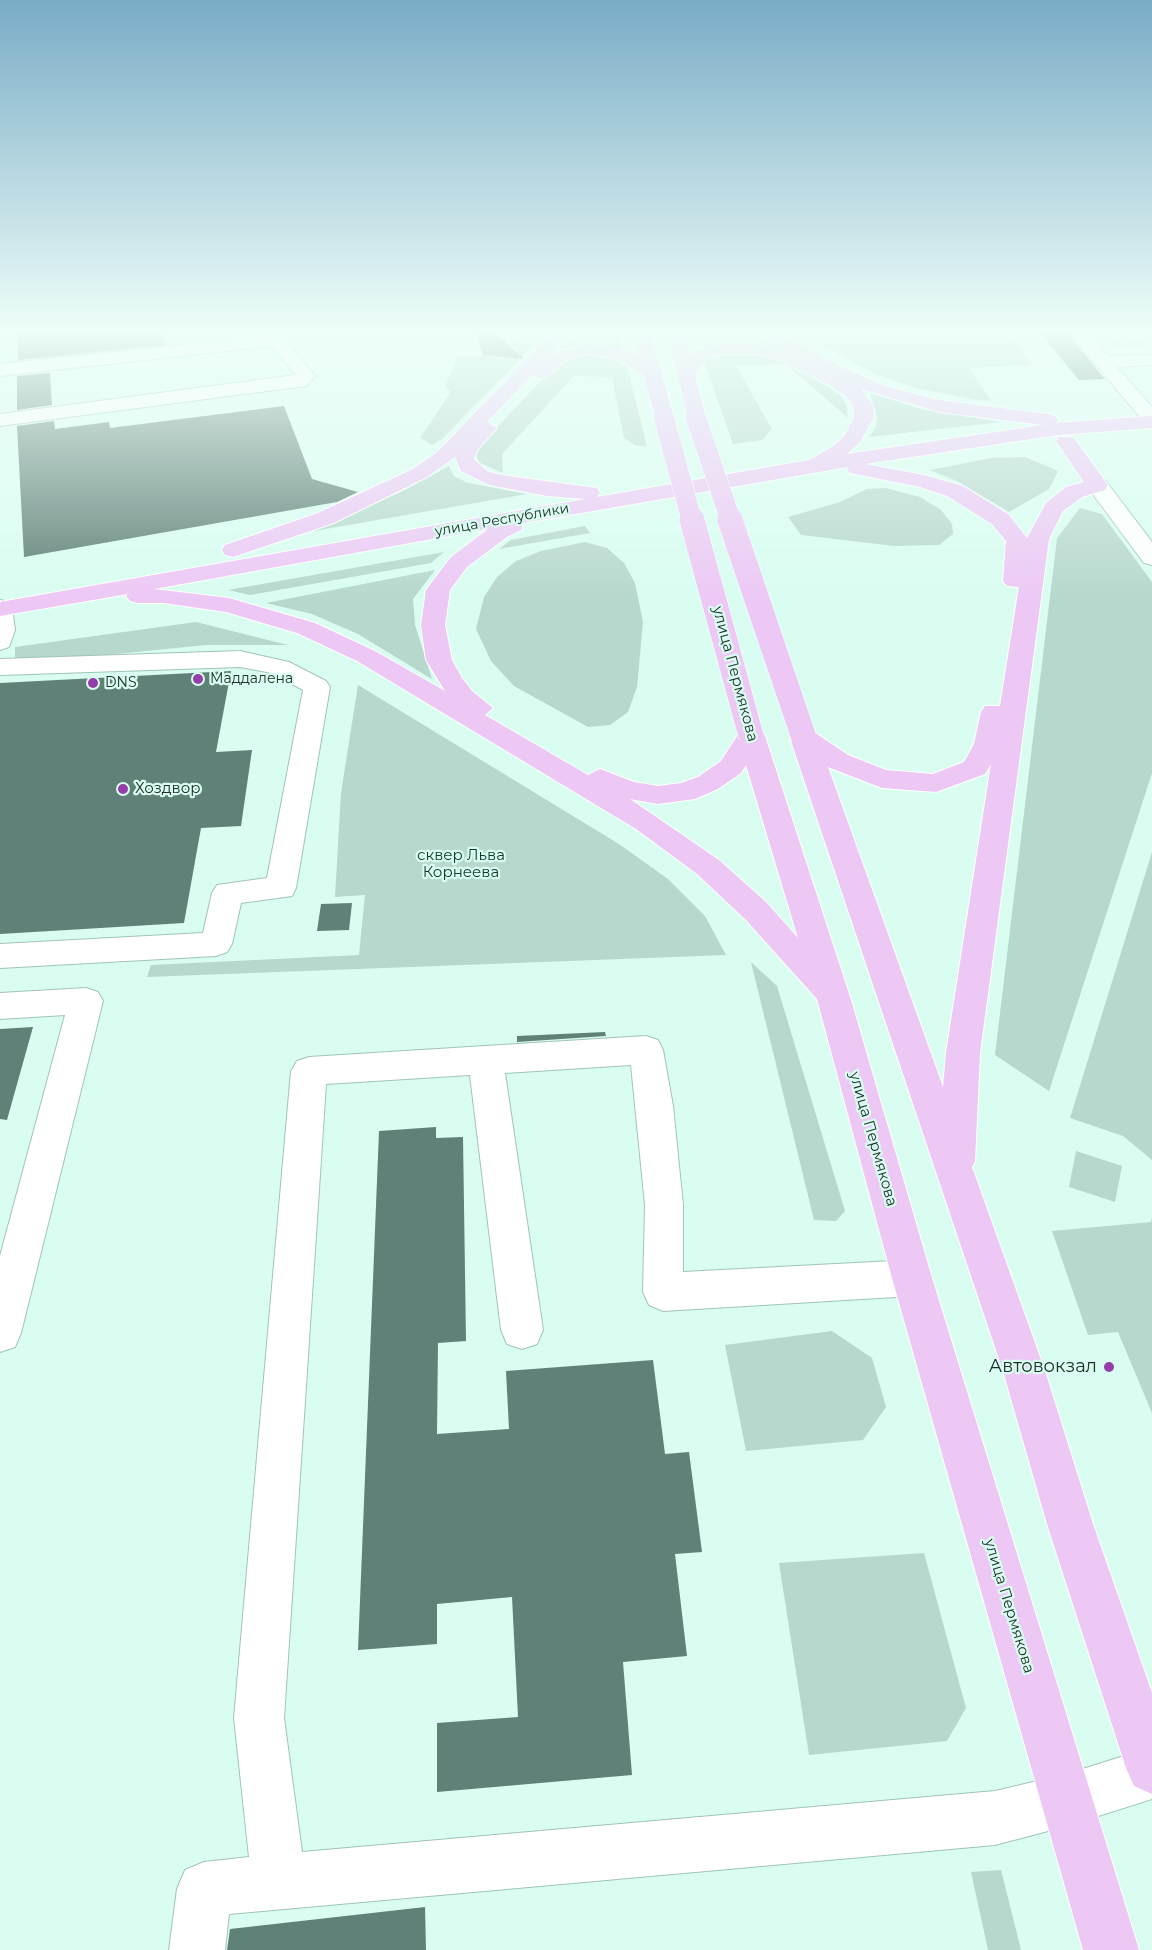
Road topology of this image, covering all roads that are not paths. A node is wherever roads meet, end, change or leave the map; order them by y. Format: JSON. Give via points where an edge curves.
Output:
{"nodes":[{"id":1,"x":479,"y":419,"type":"edge"},
{"id":2,"x":496,"y":419,"type":"edge"},
{"id":3,"x":664,"y":419,"type":"edge"},
{"id":4,"x":696,"y":419,"type":"edge"},
{"id":5,"x":863,"y":419,"type":"edge"},
{"id":6,"x":1081,"y":419,"type":"edge"},
{"id":7,"x":1147,"y":421,"type":"edge"},
{"id":8,"x":1152,"y":437,"type":"edge"},
{"id":9,"x":1005,"y":439,"type":"junction"},
{"id":10,"x":1066,"y":441,"type":"junction"},
{"id":11,"x":804,"y":467,"type":"junction"},
{"id":12,"x":1097,"y":485,"type":"junction"},
{"id":13,"x":641,"y":494,"type":"junction"},
{"id":14,"x":532,"y":515,"type":"junction"},
{"id":15,"x":1150,"y":552,"type":"edge"},
{"id":16,"x":146,"y":582,"type":"junction"},
{"id":17,"x":64,"y":597,"type":"junction"},
{"id":18,"x":0,"y":609,"type":"edge"},
{"id":19,"x":0,"y":642,"type":"edge"},
{"id":20,"x":0,"y":667,"type":"edge"},
{"id":21,"x":751,"y":736,"type":"junction"},
{"id":22,"x":804,"y":738,"type":"junction"},
{"id":23,"x":0,"y":956,"type":"edge"},
{"id":24,"x":834,"y":1000,"type":"junction"},
{"id":25,"x":0,"y":1006,"type":"edge"},
{"id":26,"x":486,"y":1059,"type":"junction"},
{"id":27,"x":956,"y":1174,"type":"junction"},
{"id":28,"x":912,"y":1278,"type":"junction"},
{"id":29,"x":522,"y":1330,"type":"dead end"},
{"id":30,"x":0,"y":1333,"type":"edge"},
{"id":31,"x":1152,"y":1770,"type":"edge"},
{"id":32,"x":1067,"y":1800,"type":"junction"},
{"id":33,"x":279,"y":1881,"type":"junction"},
{"id":34,"x":197,"y":1950,"type":"edge"},
{"id":35,"x":1111,"y":1950,"type":"edge"}],
"edges":[{"from":1,"to":16,"type":"main road","via":[[443,457],[420,473],[326,518]]},
{"from":2,"to":13,"type":"main road","via":[[469,447],[464,459],[468,467],[496,481],[547,490]]},
{"from":3,"to":21,"type":"main road","name":"улица Пермякова","bridge":true},
{"from":4,"to":22,"type":"main road","bridge":true},
{"from":5,"to":11,"type":"main road","via":[[853,438],[839,451]]},
{"from":6,"to":7,"type":"main road"},
{"from":7,"to":9,"type":"main road","name":"улица Республики","via":[[1058,429]]},
{"from":8,"to":10,"type":"main road","name":"улица Республики"},
{"from":9,"to":10,"type":"main road","name":"улица Республики"},
{"from":9,"to":11,"type":"main road","name":"улица Республики"},
{"from":10,"to":12,"type":"main road"},
{"from":11,"to":13,"type":"main road","name":"улица Республики"},
{"from":11,"to":22,"type":"main road","via":[[884,472],[955,491],[1000,519],[1017,540],[1018,557],[988,744],[975,768],[936,783],[882,779],[838,761]]},
{"from":12,"to":15,"type":"street"},
{"from":12,"to":27,"type":"main road","via":[[1074,492],[1054,508],[1038,539],[963,1053]]},
{"from":13,"to":14,"type":"main road","name":"улица Республики"},
{"from":14,"to":16,"type":"main road","name":"улица Республики"},
{"from":14,"to":21,"type":"main road","via":[[479,546],[459,562],[438,590],[433,626],[439,660],[464,698],[597,777],[628,790],[658,795],[685,792],[708,783],[731,767]]},
{"from":16,"to":17,"type":"main road","name":"улица Республики"},
{"from":17,"to":18,"type":"main road","name":"улица Республики"},
{"from":17,"to":24,"type":"main road","via":[[164,596],[229,605],[306,628],[366,656],[646,822],[708,867],[756,911]]},
{"from":18,"to":19,"type":"street"},
{"from":20,"to":23,"type":"street","via":[[240,659],[280,667],[317,687],[280,888],[228,892],[216,945]]},
{"from":21,"to":24,"type":"main road","name":"улица Пермякова"},
{"from":22,"to":27,"type":"main road"},
{"from":24,"to":28,"type":"main road","name":"улица Пермякова"},
{"from":25,"to":30,"type":"street","via":[[86,1001]]},
{"from":26,"to":28,"type":"street","via":[[646,1050],[664,1205],[663,1292]]},
{"from":26,"to":29,"type":"street"},
{"from":26,"to":33,"type":"street","via":[[309,1071],[259,1718]]},
{"from":27,"to":31,"type":"main road","via":[[1024,1371]]},
{"from":28,"to":32,"type":"main road","name":"улица Пермякова"},
{"from":31,"to":32,"type":"street"},
{"from":32,"to":33,"type":"street","via":[[995,1818]]},
{"from":32,"to":35,"type":"main road","name":"улица Пермякова"},
{"from":33,"to":34,"type":"street","via":[[204,1889]]}]}
